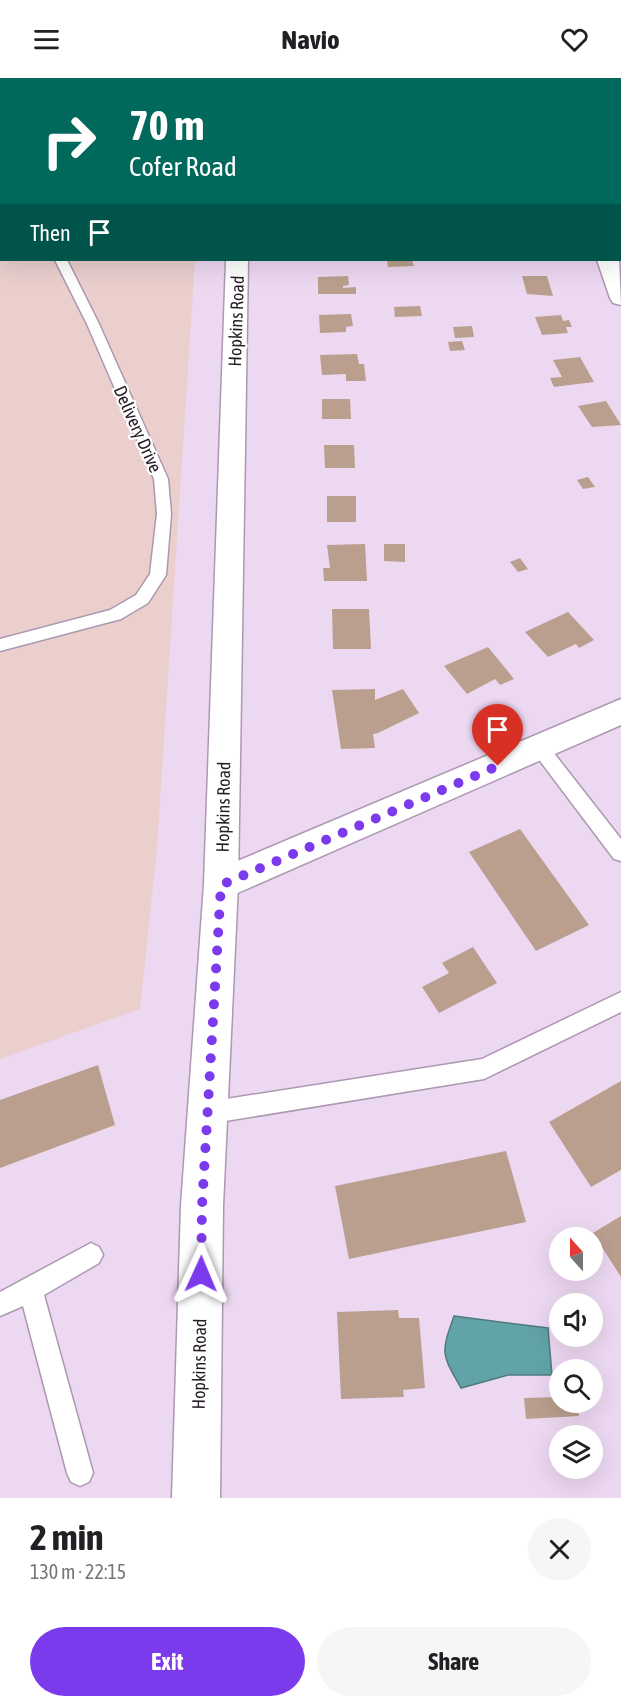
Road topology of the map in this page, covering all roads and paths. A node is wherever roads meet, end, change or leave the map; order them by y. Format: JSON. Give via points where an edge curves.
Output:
{"nodes":[{"id":1,"x":62,"y":261,"type":"edge"},
{"id":2,"x":237,"y":261,"type":"edge"},
{"id":3,"x":608,"y":261,"type":"edge"},
{"id":4,"x":621,"y":298,"type":"edge"},
{"id":5,"x":0,"y":645,"type":"edge"},
{"id":6,"x":621,"y":711,"type":"edge"},
{"id":7,"x":540,"y":748,"type":"junction"},
{"id":8,"x":621,"y":854,"type":"edge"},
{"id":9,"x":221,"y":885,"type":"junction"},
{"id":10,"x":621,"y":1002,"type":"edge"},
{"id":11,"x":207,"y":1113,"type":"junction"},
{"id":12,"x":91,"y":1254,"type":"dead end"},
{"id":13,"x":31,"y":1290,"type":"junction"},
{"id":14,"x":0,"y":1304,"type":"edge"},
{"id":15,"x":80,"y":1473,"type":"dead end"},
{"id":16,"x":196,"y":1498,"type":"edge"}],
"edges":[{"from":1,"to":5,"type":"lane","name":"Delivery Drive","via":[[161,479],[164,514],[158,574],[142,599],[115,615]]},
{"from":2,"to":9,"type":"main road","name":"Hopkins Road"},
{"from":3,"to":4,"type":"main road"},
{"from":6,"to":7,"type":"main road"},
{"from":7,"to":8,"type":"lane"},
{"from":7,"to":9,"type":"main road"},
{"from":9,"to":11,"type":"main road","name":"Hopkins Road"},
{"from":10,"to":11,"type":"lane","via":[[484,1069]]},
{"from":11,"to":16,"type":"main road","name":"Hopkins Road"},
{"from":12,"to":13,"type":"lane"},
{"from":13,"to":14,"type":"lane"},
{"from":13,"to":15,"type":"lane"}]}
